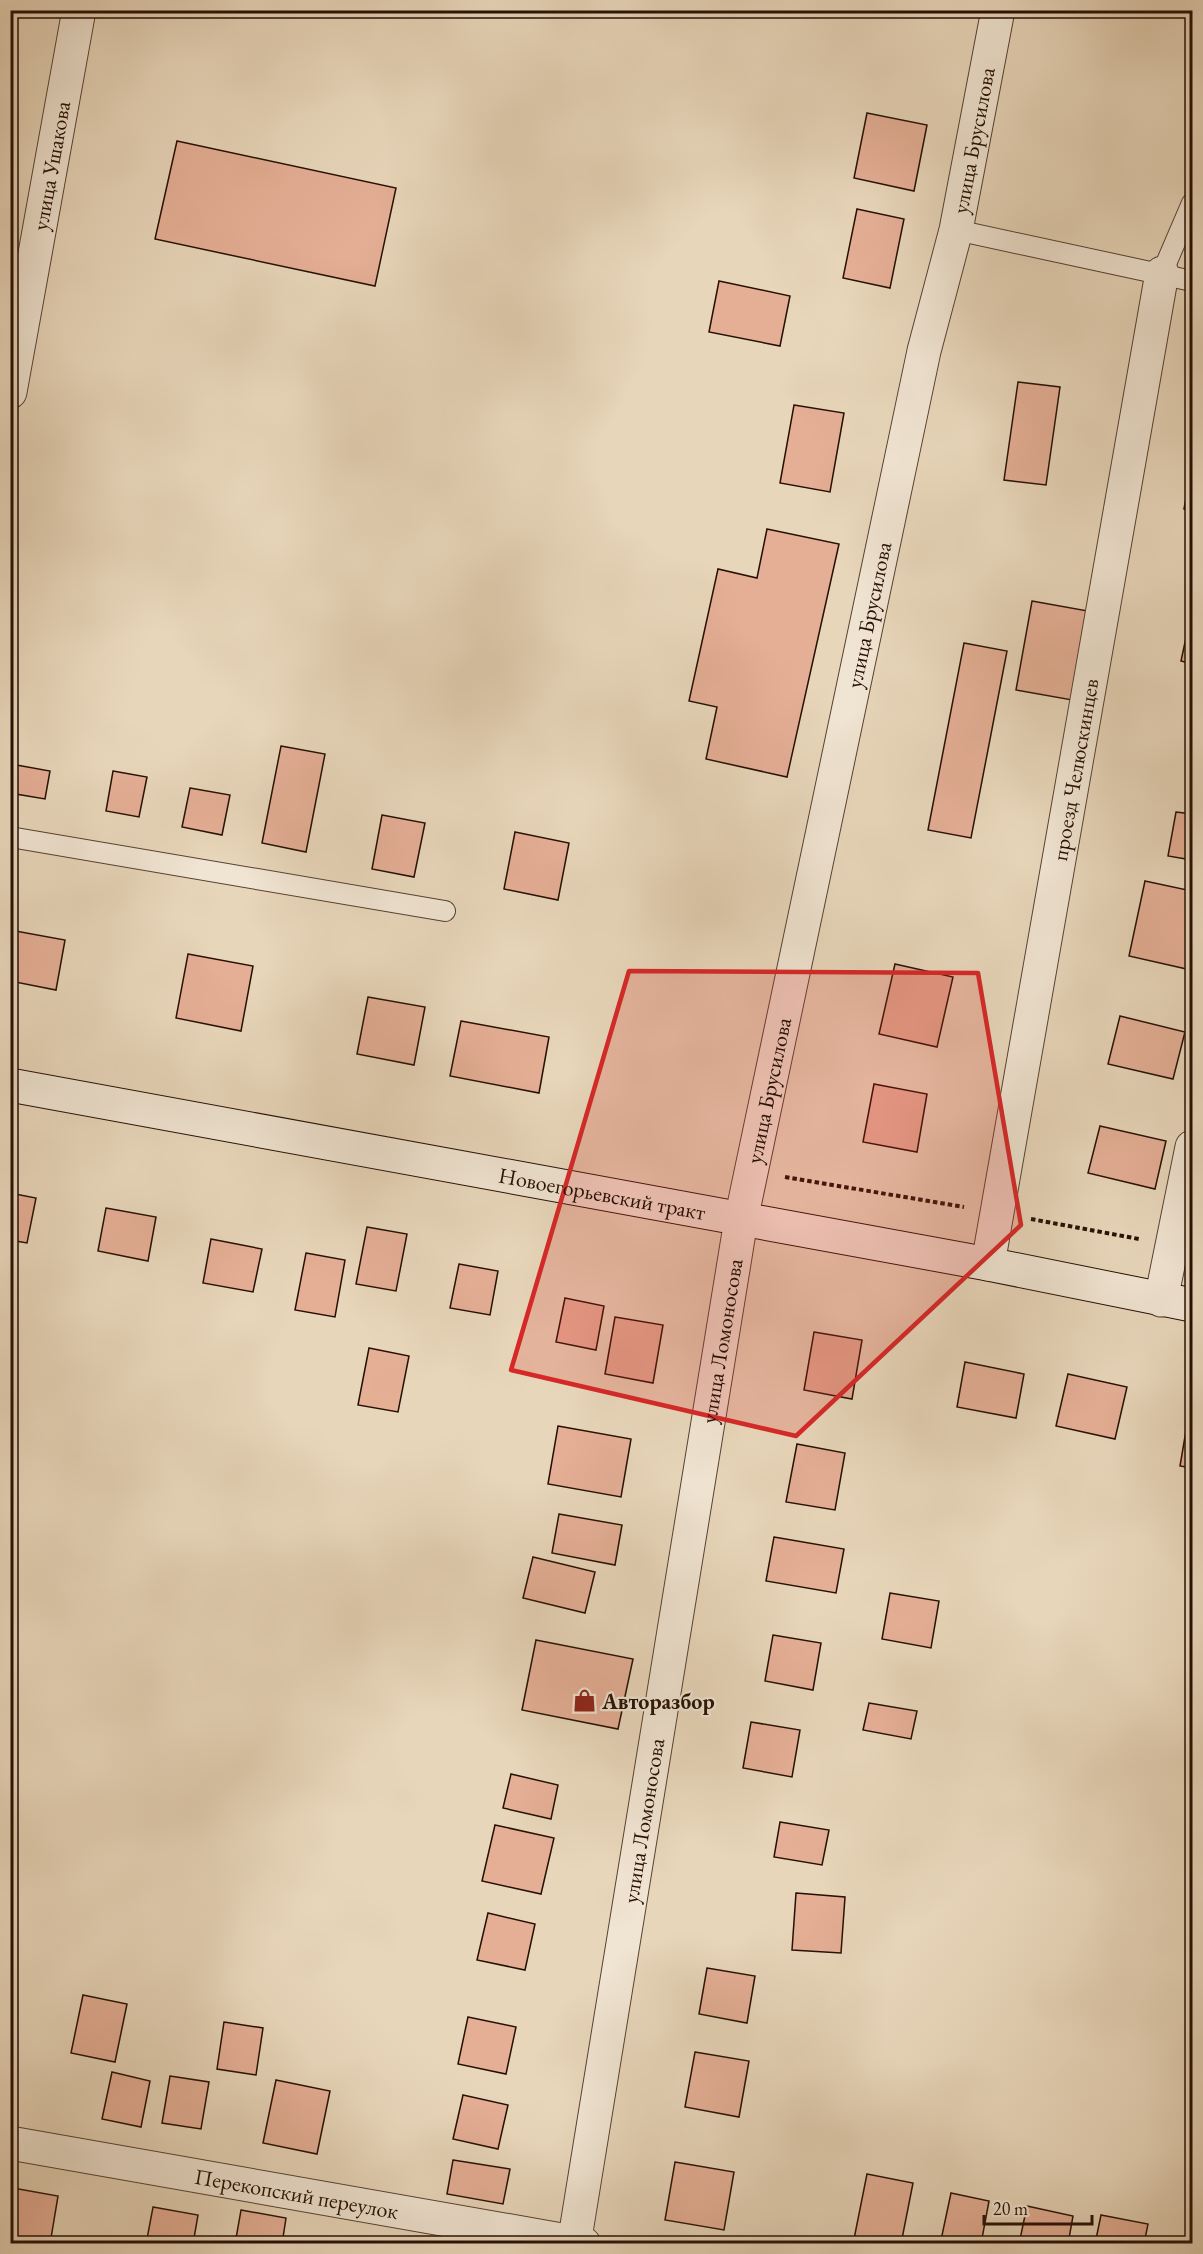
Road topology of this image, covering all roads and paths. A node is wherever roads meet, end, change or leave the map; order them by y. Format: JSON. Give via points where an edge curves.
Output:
{"nodes":[{"id":1,"x":79,"y":10,"type":"edge"},
{"id":2,"x":998,"y":10,"type":"edge"},
{"id":3,"x":1192,"y":203,"type":"edge"},
{"id":4,"x":956,"y":230,"type":"junction"},
{"id":5,"x":1177,"y":277,"type":"edge"},
{"id":6,"x":10,"y":392,"type":"edge"},
{"id":7,"x":10,"y":837,"type":"edge"},
{"id":8,"x":445,"y":911,"type":"dead end"},
{"id":9,"x":10,"y":1085,"type":"edge"},
{"id":10,"x":1192,"y":1147,"type":"edge"},
{"id":11,"x":741,"y":1220,"type":"junction"},
{"id":12,"x":988,"y":1264,"type":"junction"},
{"id":13,"x":1161,"y":1300,"type":"junction"},
{"id":14,"x":1192,"y":1305,"type":"edge"},
{"id":15,"x":10,"y":2142,"type":"edge"},
{"id":16,"x":577,"y":2243,"type":"edge"}],
"edges":[{"from":1,"to":6,"type":"street","name":"улица Ушакова"},
{"from":2,"to":4,"type":"street","name":"улица Брусилова"},
{"from":3,"to":5,"type":"lane"},
{"from":4,"to":5,"type":"lane"},
{"from":4,"to":11,"type":"street","name":"улица Брусилова","via":[[921,362]]},
{"from":5,"to":12,"type":"street","name":"проезд Челюскинцев"},
{"from":7,"to":8,"type":"lane"},
{"from":9,"to":11,"type":"street","name":"Новоегорьевский тракт"},
{"from":10,"to":13,"type":"street"},
{"from":11,"to":12,"type":"street","name":"Новоегорьевский тракт"},
{"from":11,"to":16,"type":"street","name":"улица Ломоносова"},
{"from":12,"to":13,"type":"street","name":"Новоегорьевский тракт"},
{"from":13,"to":14,"type":"street","name":"Новоегорьевский тракт"},
{"from":15,"to":16,"type":"street","name":"Перекопский переулок"}]}
